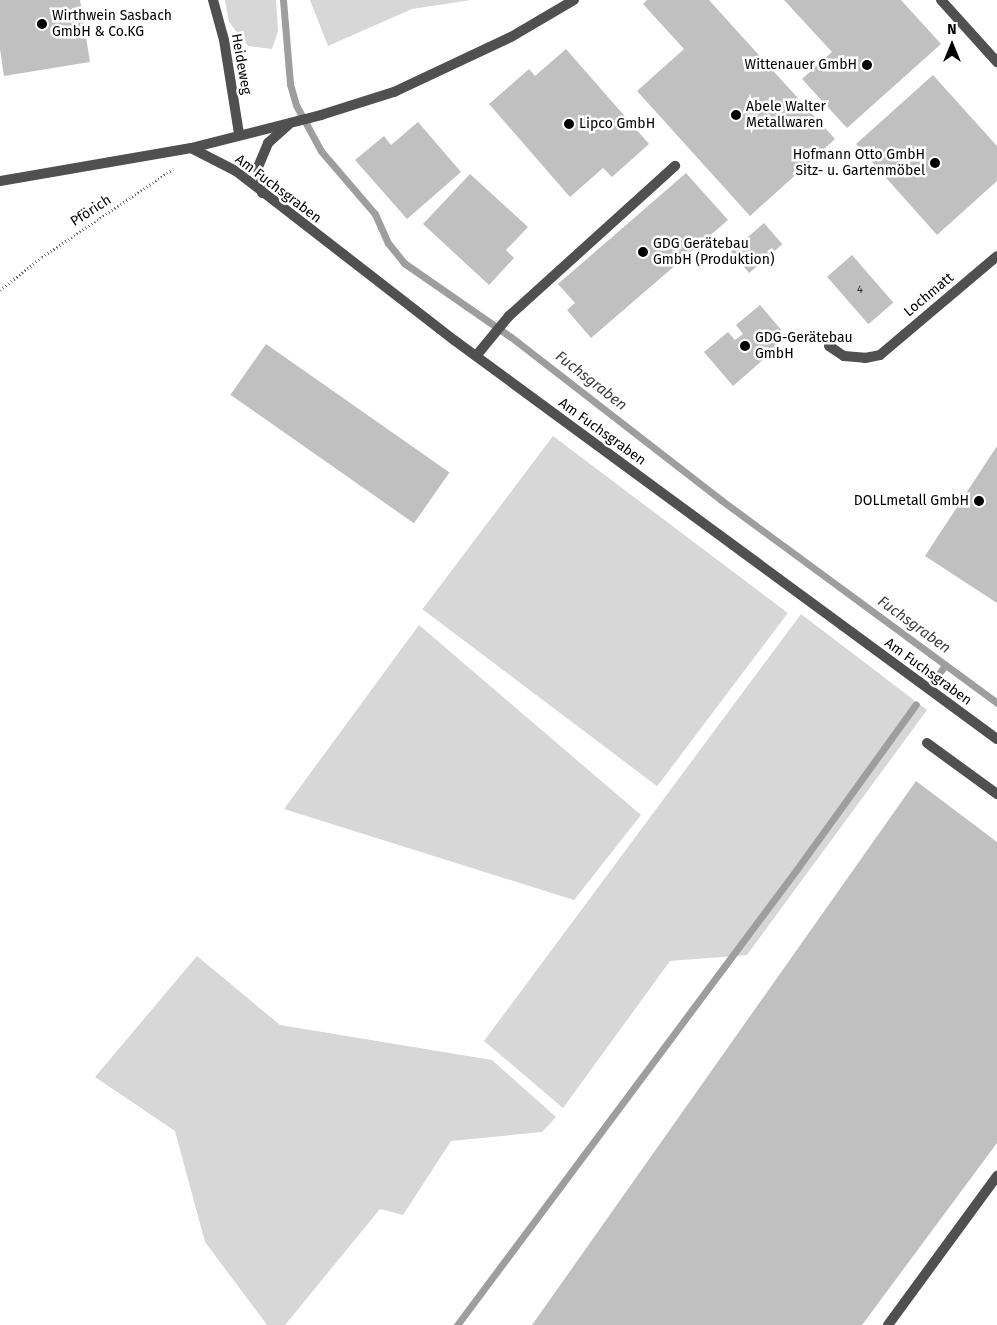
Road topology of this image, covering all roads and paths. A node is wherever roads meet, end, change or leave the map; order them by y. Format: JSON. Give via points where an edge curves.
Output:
{"nodes":[{"id":1,"x":212,"y":0,"type":"edge"},
{"id":2,"x":574,"y":0,"type":"edge"},
{"id":3,"x":941,"y":0,"type":"edge"},
{"id":4,"x":997,"y":62,"type":"edge"},
{"id":5,"x":288,"y":124,"type":"junction"},
{"id":6,"x":238,"y":134,"type":"junction"},
{"id":7,"x":191,"y":148,"type":"junction"},
{"id":8,"x":675,"y":166,"type":"dead end"},
{"id":9,"x":0,"y":181,"type":"edge"},
{"id":10,"x":262,"y":193,"type":"junction"},
{"id":11,"x":997,"y":256,"type":"edge"},
{"id":12,"x":0,"y":290,"type":"edge"},
{"id":13,"x":829,"y":346,"type":"dead end"},
{"id":14,"x":476,"y":356,"type":"junction"},
{"id":15,"x":997,"y":739,"type":"edge"},
{"id":16,"x":927,"y":743,"type":"dead end"},
{"id":17,"x":997,"y":794,"type":"edge"},
{"id":18,"x":997,"y":1176,"type":"edge"},
{"id":19,"x":888,"y":1325,"type":"edge"}],
"edges":[{"from":1,"to":6,"type":"street","name":"Heideweg","via":[[224,40]]},
{"from":2,"to":5,"type":"street","name":"Am Fuchsgraben","via":[[511,37],[394,92]]},
{"from":3,"to":4,"type":"street"},
{"from":5,"to":6,"type":"street","name":"Am Fuchsgraben"},
{"from":5,"to":10,"type":"street","via":[[268,143],[258,167]]},
{"from":6,"to":7,"type":"street","name":"Am Fuchsgraben"},
{"from":7,"to":9,"type":"street","name":"Am Fuchsgraben"},
{"from":7,"to":10,"type":"street","name":"Am Fuchsgraben","via":[[236,171]]},
{"from":7,"to":12,"type":"path","name":"Pförich","via":[[165,177],[42,257]]},
{"from":8,"to":14,"type":"street","via":[[509,316]]},
{"from":10,"to":14,"type":"street","name":"Am Fuchsgraben"},
{"from":11,"to":13,"type":"street","name":"Lochmatt","via":[[880,355],[865,358],[844,356]]},
{"from":14,"to":15,"type":"street","name":"Am Fuchsgraben"},
{"from":16,"to":17,"type":"street"},
{"from":18,"to":19,"type":"street"}]}
